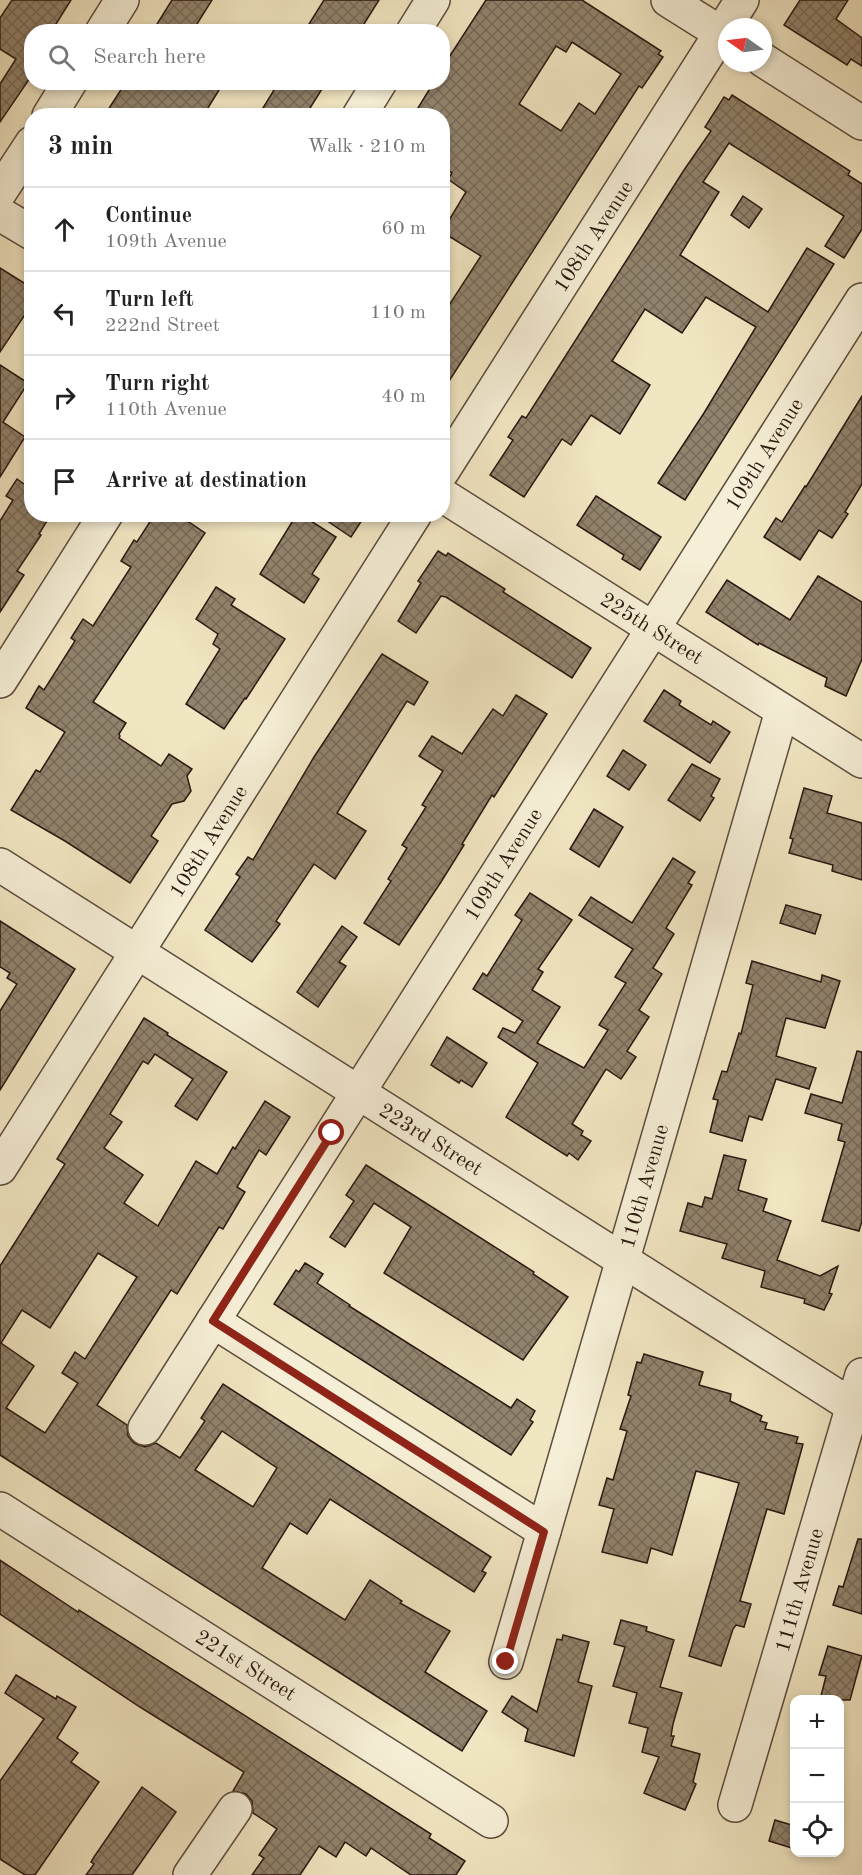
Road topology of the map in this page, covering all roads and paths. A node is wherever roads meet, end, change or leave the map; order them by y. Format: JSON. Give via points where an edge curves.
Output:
{"nodes":[{"id":1,"x":122,"y":0,"type":"edge"},
{"id":2,"x":433,"y":0,"type":"edge"},
{"id":3,"x":668,"y":0,"type":"edge"},
{"id":4,"x":742,"y":0,"type":"edge"},
{"id":5,"x":733,"y":18,"type":"edge"},
{"id":6,"x":107,"y":24,"type":"edge"},
{"id":7,"x":418,"y":24,"type":"edge"},
{"id":8,"x":718,"y":31,"type":"edge"},
{"id":9,"x":718,"y":44,"type":"edge"},
{"id":10,"x":772,"y":66,"type":"edge"},
{"id":11,"x":65,"y":90,"type":"edge"},
{"id":12,"x":375,"y":90,"type":"edge"},
{"id":13,"x":54,"y":108,"type":"edge"},
{"id":14,"x":364,"y":108,"type":"edge"},
{"id":15,"x":862,"y":123,"type":"edge"},
{"id":16,"x":24,"y":155,"type":"edge"},
{"id":17,"x":0,"y":192,"type":"edge"},
{"id":18,"x":0,"y":214,"type":"edge"},
{"id":19,"x":24,"y":228,"type":"edge"},
{"id":20,"x":862,"y":300,"type":"edge"},
{"id":21,"x":450,"y":460,"type":"edge"},
{"id":22,"x":450,"y":500,"type":"edge"},
{"id":23,"x":101,"y":522,"type":"edge"},
{"id":24,"x":410,"y":522,"type":"edge"},
{"id":25,"x":653,"y":629,"type":"junction"},
{"id":26,"x":0,"y":681,"type":"edge"},
{"id":27,"x":782,"y":711,"type":"junction"},
{"id":28,"x":862,"y":761,"type":"edge"},
{"id":29,"x":0,"y":865,"type":"edge"},
{"id":30,"x":137,"y":952,"type":"junction"},
{"id":31,"x":358,"y":1093,"type":"junction"},
{"id":32,"x":0,"y":1168,"type":"edge"},
{"id":33,"x":623,"y":1260,"type":"junction"},
{"id":34,"x":213,"y":1321,"type":"junction"},
{"id":35,"x":862,"y":1375,"type":"edge"},
{"id":36,"x":857,"y":1409,"type":"edge"},
{"id":37,"x":145,"y":1428,"type":"dead end"},
{"id":38,"x":0,"y":1509,"type":"edge"},
{"id":39,"x":544,"y":1532,"type":"junction"},
{"id":40,"x":506,"y":1662,"type":"dead end"},
{"id":41,"x":735,"y":1805,"type":"dead end"},
{"id":42,"x":235,"y":1809,"type":"dead end"},
{"id":43,"x":491,"y":1821,"type":"dead end"},
{"id":44,"x":190,"y":1875,"type":"edge"}],
"edges":[{"from":1,"to":6,"type":"street"},
{"from":2,"to":7,"type":"street"},
{"from":3,"to":8,"type":"street"},
{"from":4,"to":5,"type":"street","name":"108th Avenue"},
{"from":9,"to":21,"type":"street","name":"108th Avenue"},
{"from":10,"to":15,"type":"street"},
{"from":11,"to":13,"type":"street"},
{"from":12,"to":14,"type":"street"},
{"from":16,"to":17,"type":"street"},
{"from":18,"to":19,"type":"street"},
{"from":20,"to":25,"type":"street","name":"109th Avenue"},
{"from":22,"to":25,"type":"street","name":"225th Street"},
{"from":23,"to":26,"type":"street"},
{"from":24,"to":30,"type":"street","name":"108th Avenue"},
{"from":25,"to":27,"type":"street","name":"225th Street"},
{"from":25,"to":31,"type":"street","name":"109th Avenue"},
{"from":27,"to":28,"type":"street","name":"225th Street"},
{"from":27,"to":33,"type":"street","name":"110th Avenue"},
{"from":29,"to":30,"type":"street","name":"223rd Street"},
{"from":30,"to":31,"type":"street","name":"223rd Street"},
{"from":30,"to":32,"type":"street","name":"108th Avenue"},
{"from":31,"to":33,"type":"street","name":"223rd Street"},
{"from":31,"to":34,"type":"street","name":"109th Avenue"},
{"from":33,"to":36,"type":"street","name":"223rd Street"},
{"from":33,"to":39,"type":"street","name":"110th Avenue"},
{"from":34,"to":37,"type":"street","name":"109th Avenue"},
{"from":34,"to":39,"type":"street"},
{"from":35,"to":36,"type":"street","name":"111th Avenue"},
{"from":36,"to":41,"type":"street","name":"111th Avenue"},
{"from":38,"to":43,"type":"street","name":"221st Street"},
{"from":39,"to":40,"type":"street","name":"110th Avenue"},
{"from":42,"to":44,"type":"street"}]}
